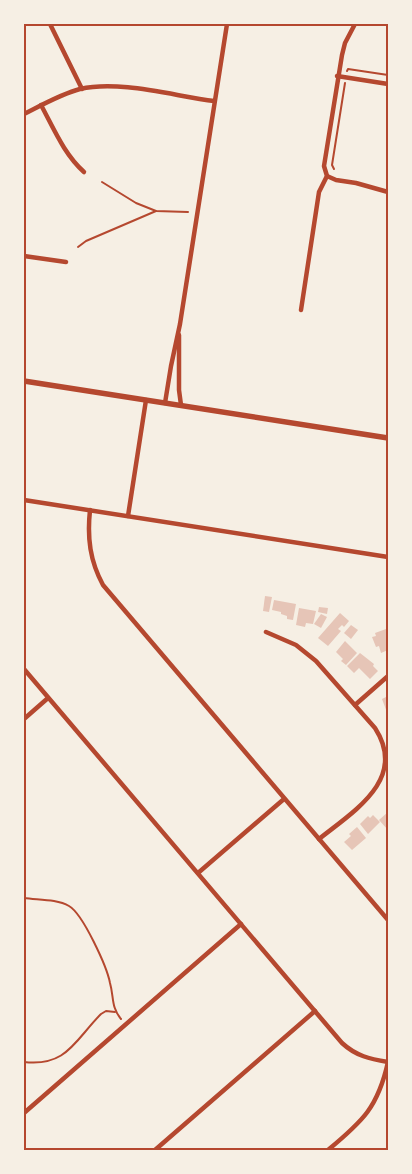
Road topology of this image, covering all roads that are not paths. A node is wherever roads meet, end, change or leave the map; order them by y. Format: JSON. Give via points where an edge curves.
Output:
{"nodes":[{"id":1,"x":50,"y":24,"type":"edge"},
{"id":2,"x":226,"y":24,"type":"edge"},
{"id":3,"x":355,"y":24,"type":"edge"},
{"id":4,"x":338,"y":76,"type":"junction"},
{"id":5,"x":388,"y":84,"type":"edge"},
{"id":6,"x":82,"y":89,"type":"junction"},
{"id":7,"x":214,"y":101,"type":"junction"},
{"id":8,"x":41,"y":105,"type":"junction"},
{"id":9,"x":24,"y":114,"type":"edge"},
{"id":10,"x":84,"y":172,"type":"dead end"},
{"id":11,"x":327,"y":176,"type":"junction"},
{"id":12,"x":388,"y":192,"type":"edge"},
{"id":13,"x":24,"y":256,"type":"edge"},
{"id":14,"x":66,"y":262,"type":"dead end"},
{"id":15,"x":301,"y":310,"type":"dead end"},
{"id":16,"x":180,"y":324,"type":"junction"},
{"id":17,"x":24,"y":381,"type":"edge"},
{"id":18,"x":146,"y":400,"type":"junction"},
{"id":19,"x":166,"y":403,"type":"junction"},
{"id":20,"x":181,"y":406,"type":"junction"},
{"id":21,"x":388,"y":438,"type":"edge"},
{"id":22,"x":24,"y":500,"type":"edge"},
{"id":23,"x":90,"y":510,"type":"junction"},
{"id":24,"x":128,"y":516,"type":"junction"},
{"id":25,"x":388,"y":556,"type":"edge"},
{"id":26,"x":266,"y":632,"type":"dead end"},
{"id":27,"x":24,"y":669,"type":"edge"},
{"id":28,"x":388,"y":676,"type":"edge"},
{"id":29,"x":48,"y":698,"type":"junction"},
{"id":30,"x":355,"y":705,"type":"junction"},
{"id":31,"x":24,"y":719,"type":"edge"},
{"id":32,"x":284,"y":799,"type":"junction"},
{"id":33,"x":319,"y":839,"type":"junction"},
{"id":34,"x":198,"y":873,"type":"junction"},
{"id":35,"x":388,"y":920,"type":"edge"},
{"id":36,"x":241,"y":924,"type":"junction"},
{"id":37,"x":315,"y":1011,"type":"junction"},
{"id":38,"x":388,"y":1062,"type":"edge"},
{"id":39,"x":24,"y":1113,"type":"edge"},
{"id":40,"x":155,"y":1150,"type":"edge"},
{"id":41,"x":328,"y":1150,"type":"edge"}],
"edges":[{"from":1,"to":6,"type":"street"},
{"from":2,"to":7,"type":"street"},
{"from":3,"to":4,"type":"street","via":[[345,43]]},
{"from":4,"to":5,"type":"street"},
{"from":4,"to":11,"type":"street","via":[[324,166]]},
{"from":6,"to":7,"type":"street","via":[[124,87]]},
{"from":6,"to":8,"type":"street"},
{"from":7,"to":16,"type":"street"},
{"from":8,"to":9,"type":"street"},
{"from":8,"to":10,"type":"street","via":[[62,145]]},
{"from":11,"to":12,"type":"street"},
{"from":11,"to":15,"type":"street","via":[[319,192]]},
{"from":13,"to":14,"type":"street"},
{"from":16,"to":19,"type":"street"},
{"from":16,"to":20,"type":"street"},
{"from":17,"to":18,"type":"street"},
{"from":18,"to":19,"type":"street"},
{"from":18,"to":24,"type":"street"},
{"from":19,"to":20,"type":"street"},
{"from":20,"to":21,"type":"street"},
{"from":22,"to":23,"type":"street"},
{"from":23,"to":24,"type":"street"},
{"from":23,"to":32,"type":"street","via":[[90,551],[103,586]]},
{"from":24,"to":25,"type":"street"},
{"from":26,"to":30,"type":"street","via":[[306,652]]},
{"from":27,"to":29,"type":"street"},
{"from":28,"to":30,"type":"street"},
{"from":29,"to":31,"type":"street"},
{"from":29,"to":34,"type":"street"},
{"from":30,"to":33,"type":"street","via":[[381,738],[386,757],[383,776],[373,793]]},
{"from":32,"to":33,"type":"street"},
{"from":32,"to":34,"type":"street"},
{"from":33,"to":35,"type":"street"},
{"from":34,"to":36,"type":"street"},
{"from":36,"to":37,"type":"street"},
{"from":36,"to":39,"type":"street"},
{"from":37,"to":38,"type":"street","via":[[350,1051]]},
{"from":37,"to":40,"type":"street"},
{"from":38,"to":41,"type":"street","via":[[383,1083],[370,1111]]}]}
